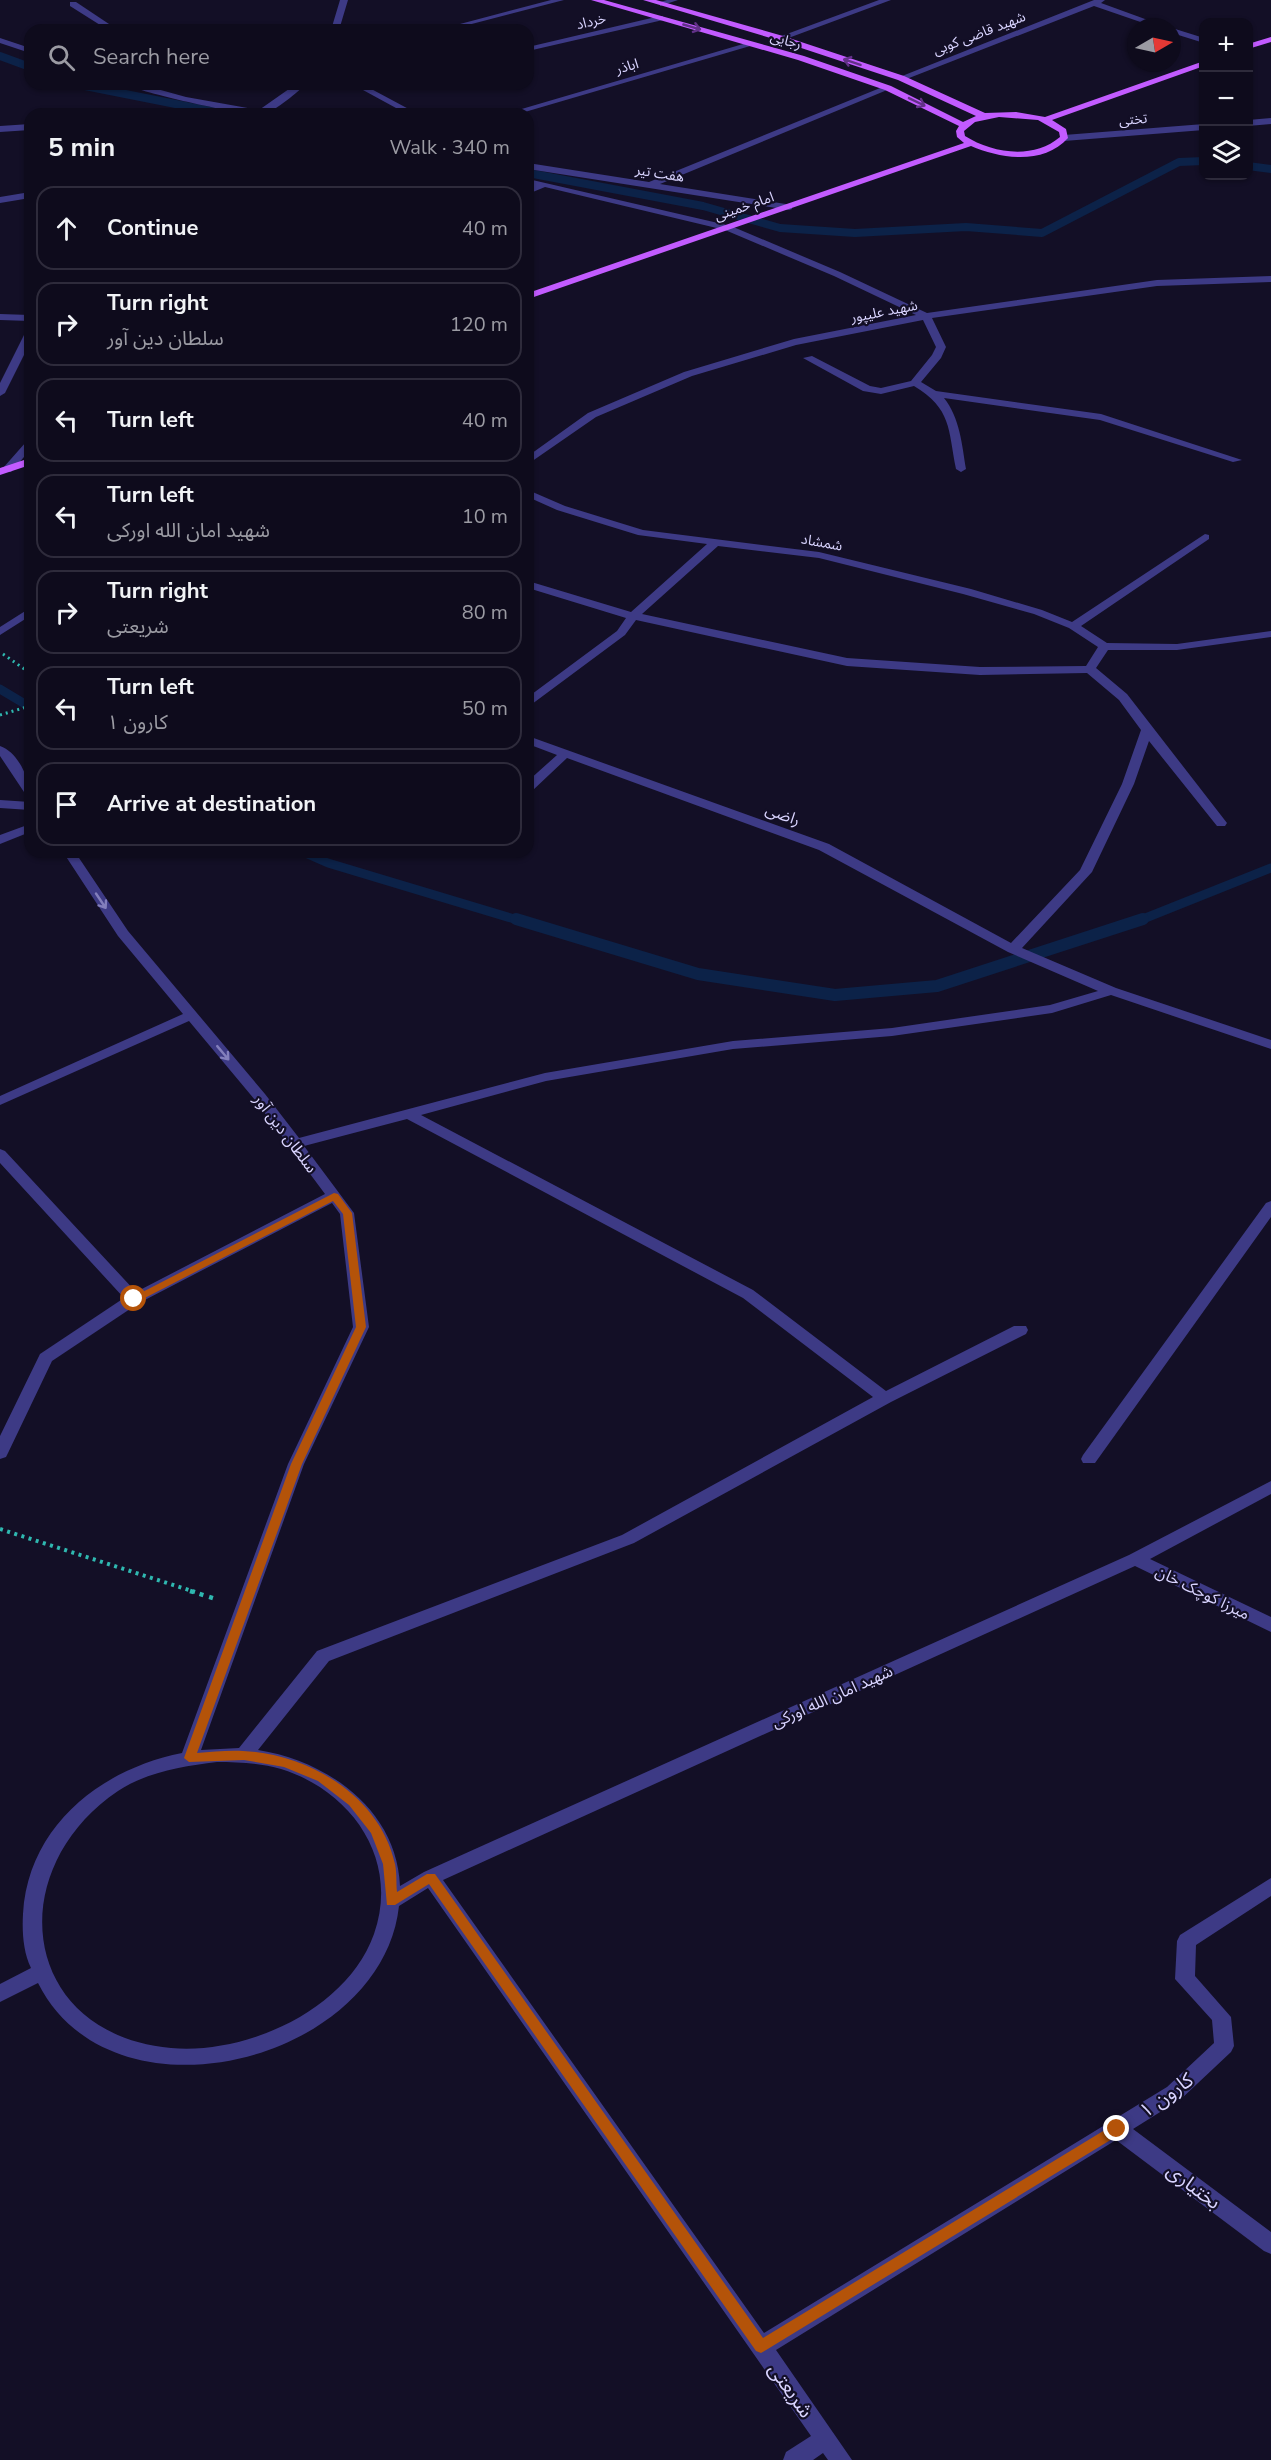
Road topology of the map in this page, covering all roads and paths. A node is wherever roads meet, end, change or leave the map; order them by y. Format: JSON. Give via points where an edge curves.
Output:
{"nodes":[{"id":1,"x":560,"y":0,"type":"edge"},
{"id":2,"x":595,"y":0,"type":"edge"},
{"id":3,"x":646,"y":0,"type":"edge"},
{"id":4,"x":674,"y":0,"type":"edge"},
{"id":5,"x":887,"y":0,"type":"edge"},
{"id":6,"x":342,"y":1,"type":"edge"},
{"id":7,"x":1097,"y":2,"type":"edge"},
{"id":8,"x":74,"y":4,"type":"dead end"},
{"id":9,"x":663,"y":4,"type":"junction"},
{"id":10,"x":660,"y":18,"type":"junction"},
{"id":11,"x":1139,"y":18,"type":"edge"},
{"id":12,"x":105,"y":24,"type":"edge"},
{"id":13,"x":339,"y":24,"type":"edge"},
{"id":14,"x":464,"y":24,"type":"dead end"},
{"id":15,"x":1181,"y":33,"type":"edge"},
{"id":16,"x":780,"y":38,"type":"junction"},
{"id":17,"x":1271,"y":39,"type":"edge"},
{"id":18,"x":0,"y":40,"type":"edge"},
{"id":19,"x":1199,"y":40,"type":"edge"},
{"id":20,"x":753,"y":44,"type":"junction"},
{"id":21,"x":1253,"y":45,"type":"edge"},
{"id":22,"x":534,"y":48,"type":"edge"},
{"id":23,"x":24,"y":49,"type":"edge"},
{"id":24,"x":1199,"y":64,"type":"edge"},
{"id":25,"x":901,"y":78,"type":"junction"},
{"id":26,"x":888,"y":88,"type":"junction"},
{"id":27,"x":151,"y":90,"type":"edge"},
{"id":28,"x":295,"y":90,"type":"edge"},
{"id":29,"x":368,"y":90,"type":"edge"},
{"id":30,"x":233,"y":108,"type":"edge"},
{"id":31,"x":268,"y":108,"type":"edge"},
{"id":32,"x":402,"y":108,"type":"edge"},
{"id":33,"x":530,"y":108,"type":"edge"},
{"id":34,"x":984,"y":116,"type":"junction"},
{"id":35,"x":1045,"y":120,"type":"junction"},
{"id":36,"x":1271,"y":121,"type":"edge"},
{"id":37,"x":1253,"y":123,"type":"edge"},
{"id":38,"x":963,"y":125,"type":"junction"},
{"id":39,"x":24,"y":127,"type":"edge"},
{"id":40,"x":1199,"y":127,"type":"edge"},
{"id":41,"x":0,"y":129,"type":"edge"},
{"id":42,"x":1064,"y":138,"type":"junction"},
{"id":43,"x":969,"y":144,"type":"junction"},
{"id":44,"x":534,"y":167,"type":"edge"},
{"id":45,"x":534,"y":183,"type":"edge"},
{"id":46,"x":544,"y":184,"type":"junction"},
{"id":47,"x":650,"y":185,"type":"junction"},
{"id":48,"x":534,"y":188,"type":"edge"},
{"id":49,"x":24,"y":196,"type":"edge"},
{"id":50,"x":0,"y":200,"type":"edge"},
{"id":51,"x":789,"y":207,"type":"junction"},
{"id":52,"x":733,"y":226,"type":"junction"},
{"id":53,"x":1271,"y":279,"type":"edge"},
{"id":54,"x":534,"y":294,"type":"edge"},
{"id":55,"x":926,"y":316,"type":"junction"},
{"id":56,"x":0,"y":317,"type":"edge"},
{"id":57,"x":24,"y":318,"type":"edge"},
{"id":58,"x":24,"y":345,"type":"edge"},
{"id":59,"x":808,"y":358,"type":"dead end"},
{"id":60,"x":915,"y":383,"type":"junction"},
{"id":61,"x":0,"y":393,"type":"edge"},
{"id":62,"x":934,"y":394,"type":"junction"},
{"id":63,"x":24,"y":450,"type":"edge"},
{"id":64,"x":534,"y":456,"type":"edge"},
{"id":65,"x":1238,"y":460,"type":"dead end"},
{"id":66,"x":24,"y":463,"type":"edge"},
{"id":67,"x":961,"y":469,"type":"dead end"},
{"id":68,"x":3,"y":471,"type":"edge"},
{"id":69,"x":534,"y":496,"type":"edge"},
{"id":70,"x":1205,"y":537,"type":"dead end"},
{"id":71,"x":714,"y":544,"type":"junction"},
{"id":72,"x":534,"y":586,"type":"edge"},
{"id":73,"x":24,"y":614,"type":"edge"},
{"id":74,"x":633,"y":616,"type":"junction"},
{"id":75,"x":1073,"y":626,"type":"junction"},
{"id":76,"x":0,"y":632,"type":"edge"},
{"id":77,"x":1271,"y":634,"type":"edge"},
{"id":78,"x":1104,"y":646,"type":"junction"},
{"id":79,"x":0,"y":652,"type":"edge"},
{"id":80,"x":24,"y":669,"type":"edge"},
{"id":81,"x":1090,"y":669,"type":"junction"},
{"id":82,"x":534,"y":699,"type":"edge"},
{"id":83,"x":24,"y":708,"type":"edge"},
{"id":84,"x":0,"y":715,"type":"edge"},
{"id":85,"x":1147,"y":730,"type":"junction"},
{"id":86,"x":534,"y":742,"type":"edge"},
{"id":87,"x":0,"y":750,"type":"edge"},
{"id":88,"x":565,"y":754,"type":"junction"},
{"id":89,"x":24,"y":782,"type":"edge"},
{"id":90,"x":534,"y":782,"type":"edge"},
{"id":91,"x":0,"y":804,"type":"edge"},
{"id":92,"x":24,"y":806,"type":"edge"},
{"id":93,"x":1221,"y":823,"type":"dead end"},
{"id":94,"x":24,"y":830,"type":"edge"},
{"id":95,"x":0,"y":840,"type":"edge"},
{"id":96,"x":73,"y":858,"type":"edge"},
{"id":97,"x":1013,"y":949,"type":"junction"},
{"id":98,"x":1111,"y":991,"type":"junction"},
{"id":99,"x":191,"y":1015,"type":"junction"},
{"id":100,"x":1271,"y":1045,"type":"edge"},
{"id":101,"x":0,"y":1101,"type":"edge"},
{"id":102,"x":409,"y":1113,"type":"junction"},
{"id":103,"x":295,"y":1144,"type":"junction"},
{"id":104,"x":0,"y":1154,"type":"edge"},
{"id":105,"x":334,"y":1196,"type":"junction"},
{"id":106,"x":1271,"y":1206,"type":"edge"},
{"id":107,"x":134,"y":1299,"type":"junction"},
{"id":108,"x":1020,"y":1330,"type":"dead end"},
{"id":109,"x":885,"y":1398,"type":"junction"},
{"id":110,"x":0,"y":1453,"type":"edge"},
{"id":111,"x":1089,"y":1459,"type":"dead end"},
{"id":112,"x":1271,"y":1487,"type":"edge"},
{"id":113,"x":0,"y":1529,"type":"edge"},
{"id":114,"x":1135,"y":1559,"type":"junction"},
{"id":115,"x":244,"y":1607,"type":"junction"},
{"id":116,"x":1271,"y":1625,"type":"edge"},
{"id":117,"x":244,"y":1755,"type":"junction"},
{"id":118,"x":189,"y":1758,"type":"junction"},
{"id":119,"x":431,"y":1877,"type":"junction"},
{"id":120,"x":1271,"y":1886,"type":"edge"},
{"id":121,"x":391,"y":1901,"type":"junction"},
{"id":122,"x":37,"y":1974,"type":"junction"},
{"id":123,"x":0,"y":1994,"type":"edge"},
{"id":124,"x":1117,"y":2129,"type":"junction"},
{"id":125,"x":1271,"y":2244,"type":"edge"},
{"id":126,"x":761,"y":2347,"type":"junction"},
{"id":127,"x":826,"y":2439,"type":"junction"},
{"id":128,"x":794,"y":2460,"type":"edge"},
{"id":129,"x":841,"y":2460,"type":"edge"}],
"edges":[{"from":1,"to":14,"type":"street"},
{"from":2,"to":10,"type":"main road","name":"رجایی"},
{"from":3,"to":9,"type":"main road","name":"رجایی"},
{"from":4,"to":9,"type":"street"},
{"from":5,"to":16,"type":"street"},
{"from":6,"to":13,"type":"street"},
{"from":7,"to":11,"type":"street"},
{"from":7,"to":25,"type":"street","name":"شهید قاضی کوبی"},
{"from":8,"to":12,"type":"street"},
{"from":9,"to":16,"type":"main road","name":"رجایی"},
{"from":10,"to":20,"type":"main road","name":"رجایی","one_way":true},
{"from":10,"to":22,"type":"street","name":"خرداد"},
{"from":15,"to":19,"type":"street"},
{"from":25,"to":16,"type":"main road","name":"رجایی","one_way":true},
{"from":17,"to":21,"type":"main road"},
{"from":18,"to":23,"type":"street"},
{"from":20,"to":26,"type":"main road","name":"رجایی"},
{"from":20,"to":33,"type":"street","name":"اباذر"},
{"from":24,"to":35,"type":"main road"},
{"from":25,"to":34,"type":"main road","name":"رجایی"},
{"from":26,"to":38,"type":"main road","name":"رجایی","one_way":true},
{"from":26,"to":47,"type":"street"},
{"from":27,"to":30,"type":"street"},
{"from":28,"to":31,"type":"street"},
{"from":29,"to":32,"type":"street"},
{"from":34,"to":35,"type":"main road","via":[[1015,114]]},
{"from":34,"to":38,"type":"main road"},
{"from":35,"to":42,"type":"main road","via":[[1062,131]]},
{"from":36,"to":37,"type":"street"},
{"from":38,"to":43,"type":"main road","via":[[961,137]]},
{"from":39,"to":41,"type":"street"},
{"from":40,"to":42,"type":"street","name":"تختی"},
{"from":42,"to":43,"type":"main road","via":[[1049,149],[1025,153],[998,152]]},
{"from":43,"to":51,"type":"main road","name":"امام خمینی"},
{"from":44,"to":47,"type":"street","name":"هفت تیر"},
{"from":45,"to":46,"type":"street"},
{"from":46,"to":48,"type":"street"},
{"from":46,"to":52,"type":"street"},
{"from":47,"to":51,"type":"street","name":"هفت تیر"},
{"from":49,"to":50,"type":"street"},
{"from":51,"to":52,"type":"main road","name":"امام خمینی"},
{"from":52,"to":54,"type":"main road","name":"امام خمینی"},
{"from":52,"to":55,"type":"street"},
{"from":53,"to":55,"type":"street","name":"شهید علیپور","via":[[1157,283]]},
{"from":55,"to":60,"type":"street","via":[[941,347]]},
{"from":55,"to":64,"type":"street","name":"شهید علیپور","via":[[794,342],[688,374],[592,415]]},
{"from":56,"to":57,"type":"street"},
{"from":58,"to":61,"type":"street"},
{"from":59,"to":60,"type":"street","via":[[875,391]]},
{"from":60,"to":62,"type":"street"},
{"from":62,"to":65,"type":"street","via":[[1101,417]]},
{"from":62,"to":67,"type":"street","via":[[948,413]]},
{"from":63,"to":68,"type":"street"},
{"from":66,"to":68,"type":"main road"},
{"from":69,"to":71,"type":"street","name":"شمشاد","via":[[642,533]]},
{"from":70,"to":75,"type":"street"},
{"from":71,"to":74,"type":"street"},
{"from":71,"to":75,"type":"street","name":"شمشاد","via":[[819,555],[967,591]]},
{"from":72,"to":74,"type":"street"},
{"from":73,"to":76,"type":"street"},
{"from":74,"to":81,"type":"street","via":[[847,662],[980,671]]},
{"from":74,"to":82,"type":"street","via":[[621,633]]},
{"from":75,"to":78,"type":"street","name":"شمشاد"},
{"from":77,"to":78,"type":"street","via":[[1177,647]]},
{"from":78,"to":81,"type":"street"},
{"from":79,"to":80,"type":"path"},
{"from":81,"to":85,"type":"street","via":[[1123,697]]},
{"from":83,"to":84,"type":"path"},
{"from":85,"to":93,"type":"street"},
{"from":85,"to":97,"type":"street","via":[[1128,784],[1086,872]]},
{"from":86,"to":88,"type":"street","name":"راضی"},
{"from":87,"to":89,"type":"street"},
{"from":88,"to":90,"type":"street"},
{"from":88,"to":97,"type":"street","name":"راضی","via":[[824,847]]},
{"from":91,"to":92,"type":"street"},
{"from":94,"to":95,"type":"street"},
{"from":96,"to":99,"type":"street","name":"سلطان دین آور","one_way":true,"via":[[123,933]]},
{"from":97,"to":98,"type":"street","name":"راضی"},
{"from":98,"to":100,"type":"street","name":"راضی"},
{"from":98,"to":102,"type":"street","via":[[1052,1009],[892,1032],[733,1045],[544,1077]]},
{"from":99,"to":101,"type":"street"},
{"from":99,"to":103,"type":"street","name":"سلطان دین آور","one_way":true},
{"from":102,"to":103,"type":"street"},
{"from":102,"to":109,"type":"street","via":[[748,1294]]},
{"from":103,"to":105,"type":"street","name":"سلطان دین آور"},
{"from":104,"to":107,"type":"street"},
{"from":105,"to":107,"type":"street"},
{"from":105,"to":115,"type":"street","name":"سلطان دین آور","via":[[347,1213],[361,1327],[296,1464]]},
{"from":106,"to":111,"type":"street"},
{"from":107,"to":110,"type":"street","via":[[46,1358]]},
{"from":108,"to":109,"type":"street"},
{"from":109,"to":117,"type":"street","via":[[628,1539],[323,1656]]},
{"from":112,"to":114,"type":"street","name":"شهید امان الله اورکی"},
{"from":113,"to":115,"type":"path"},
{"from":114,"to":116,"type":"street","name":"میرزا کوچک خان"},
{"from":114,"to":119,"type":"street","name":"شهید امان الله اورکی"},
{"from":115,"to":118,"type":"street","name":"سلطان دین آور"},
{"from":117,"to":118,"type":"street"},
{"from":117,"to":121,"type":"street","via":[[285,1763],[322,1778],[354,1801],[376,1831],[389,1864]]},
{"from":118,"to":122,"type":"street","via":[[150,1768],[112,1786],[80,1809],[54,1838],[35,1871],[26,1905],[26,1941]]},
{"from":119,"to":121,"type":"street","name":"شهید امان الله اورکی"},
{"from":119,"to":126,"type":"street","name":"شریعتی"},
{"from":120,"to":124,"type":"street","name":"کارون ۱","via":[[1187,1941],[1185,1979],[1221,2017],[1224,2046],[1174,2093]]},
{"from":121,"to":122,"type":"street","via":[[381,1941],[359,1978],[326,2011],[284,2036],[236,2052],[185,2057],[137,2051],[95,2034],[60,2007]]},
{"from":122,"to":123,"type":"street"},
{"from":124,"to":125,"type":"street","name":"بختیاری"},
{"from":124,"to":126,"type":"street","name":"کارون ۱"},
{"from":126,"to":127,"type":"street","name":"شریعتی"},
{"from":127,"to":128,"type":"street"},
{"from":127,"to":129,"type":"street","name":"شریعتی"}]}
